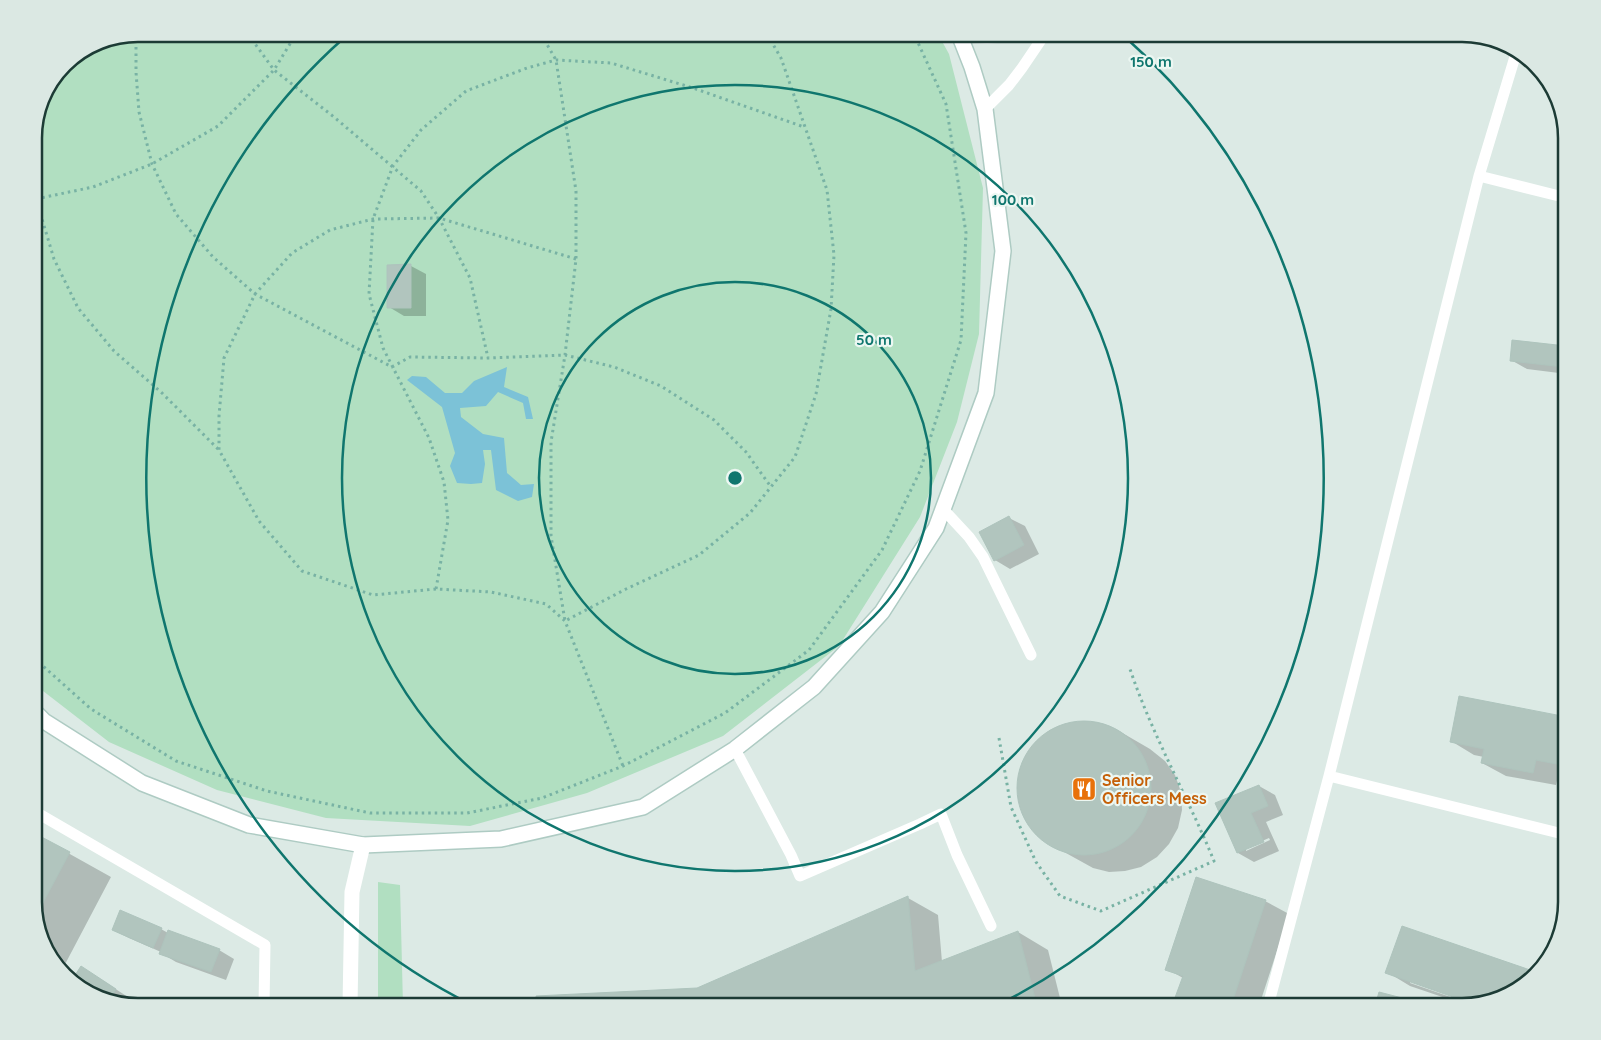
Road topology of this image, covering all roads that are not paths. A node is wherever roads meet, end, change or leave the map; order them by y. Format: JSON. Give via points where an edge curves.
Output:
{"nodes":[{"id":1,"x":962,"y":42,"type":"edge"},
{"id":2,"x":1039,"y":42,"type":"edge"},
{"id":3,"x":1515,"y":58,"type":"edge"},
{"id":4,"x":985,"y":109,"type":"junction"},
{"id":5,"x":1479,"y":176,"type":"junction"},
{"id":6,"x":1558,"y":196,"type":"edge"},
{"id":7,"x":943,"y":509,"type":"junction"},
{"id":8,"x":1030,"y":656,"type":"dead end"},
{"id":9,"x":43,"y":720,"type":"edge"},
{"id":10,"x":735,"y":749,"type":"junction"},
{"id":11,"x":1329,"y":776,"type":"junction"},
{"id":12,"x":43,"y":816,"type":"edge"},
{"id":13,"x":1558,"y":833,"type":"edge"},
{"id":14,"x":362,"y":845,"type":"junction"},
{"id":15,"x":992,"y":926,"type":"dead end"},
{"id":16,"x":264,"y":998,"type":"edge"},
{"id":17,"x":350,"y":998,"type":"edge"},
{"id":18,"x":1270,"y":998,"type":"edge"}],
"edges":[{"from":1,"to":4,"type":"main road"},
{"from":2,"to":4,"type":"lane","via":[[1009,85]]},
{"from":3,"to":5,"type":"lane"},
{"from":4,"to":7,"type":"main road","via":[[1003,251],[986,393]]},
{"from":5,"to":6,"type":"lane"},
{"from":5,"to":11,"type":"lane"},
{"from":7,"to":8,"type":"lane","via":[[983,557]]},
{"from":7,"to":10,"type":"main road","via":[[936,528],[882,612],[814,687]]},
{"from":9,"to":14,"type":"main road","via":[[142,783],[249,824]]},
{"from":10,"to":14,"type":"main road","via":[[643,807],[501,839]]},
{"from":10,"to":15,"type":"lane","via":[[800,876],[940,814]]},
{"from":11,"to":13,"type":"lane"},
{"from":11,"to":18,"type":"lane"},
{"from":12,"to":16,"type":"lane","via":[[266,945]]},
{"from":14,"to":17,"type":"main road","via":[[352,892]]}]}
